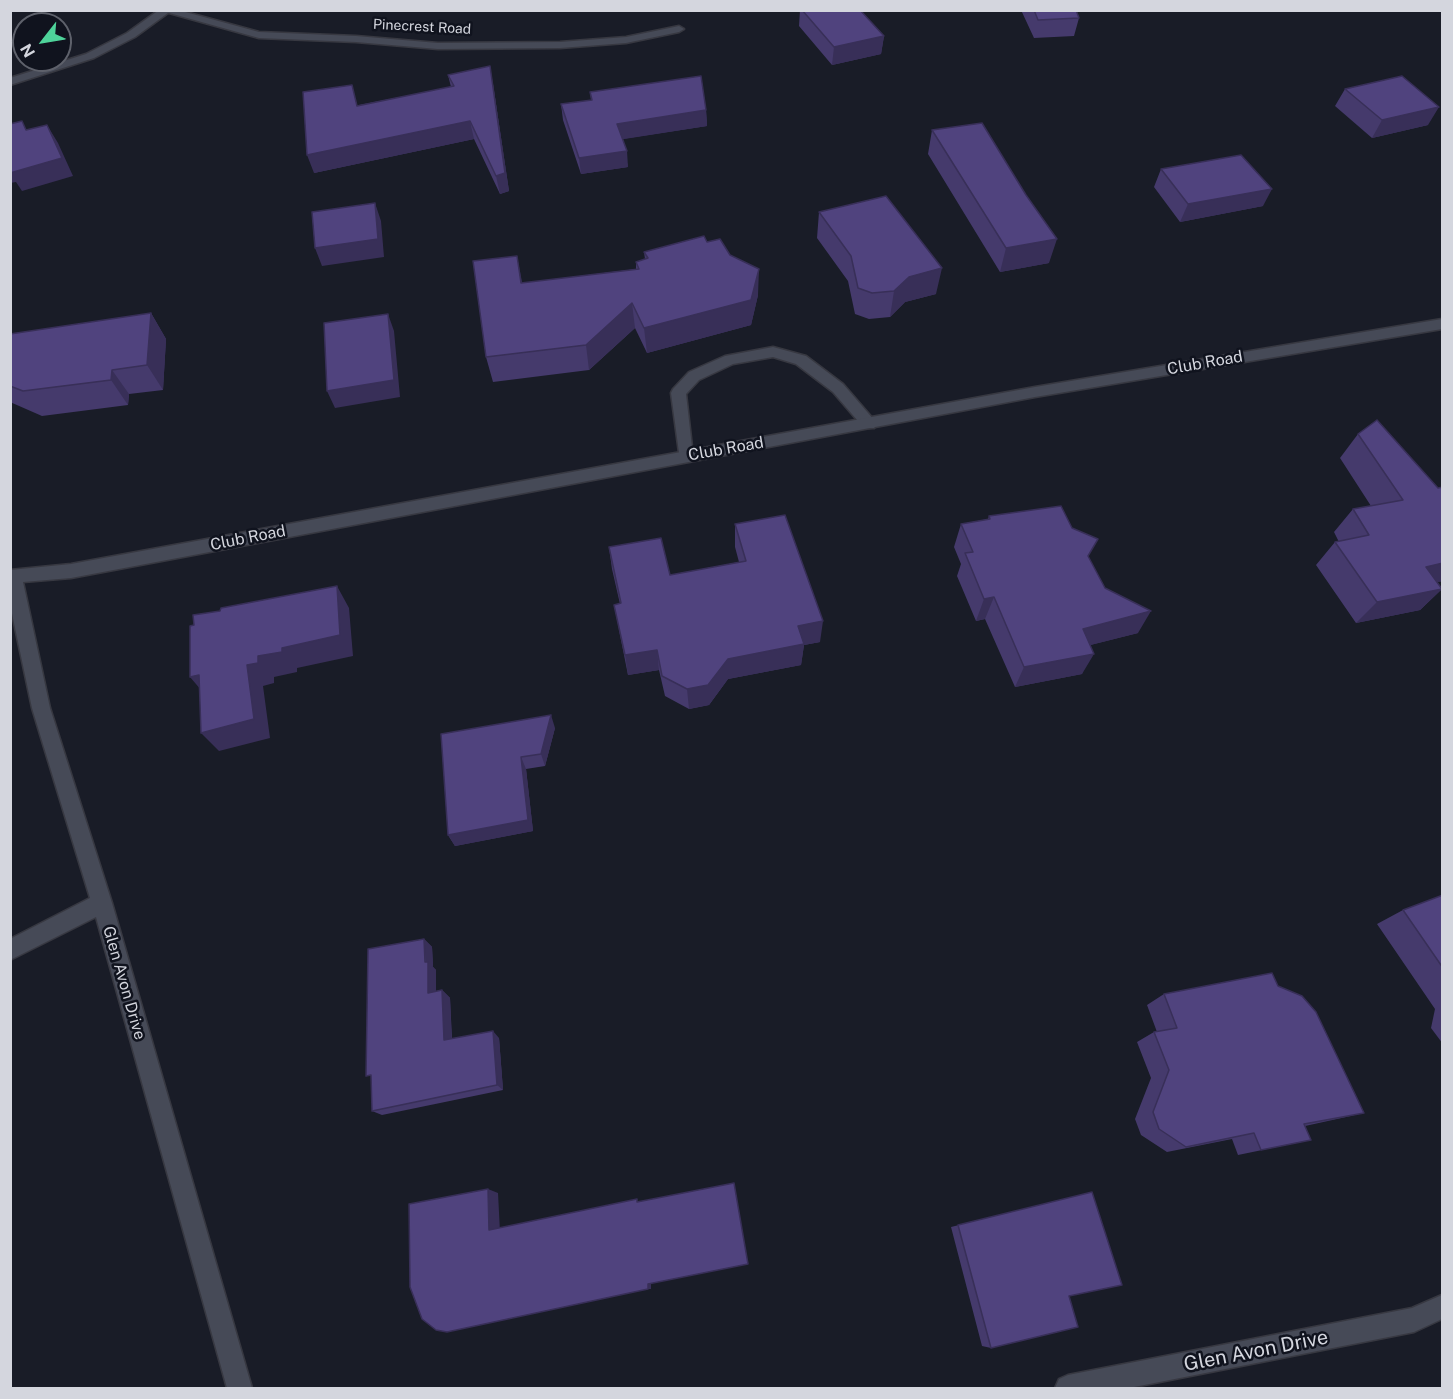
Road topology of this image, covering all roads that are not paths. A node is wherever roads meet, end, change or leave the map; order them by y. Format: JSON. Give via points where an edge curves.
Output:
{"nodes":[{"id":1,"x":167,"y":11,"type":"edge"},
{"id":2,"x":679,"y":29,"type":"dead end"},
{"id":3,"x":10,"y":82,"type":"edge"},
{"id":4,"x":1443,"y":324,"type":"edge"},
{"id":5,"x":869,"y":424,"type":"junction"},
{"id":6,"x":685,"y":456,"type":"junction"},
{"id":7,"x":12,"y":577,"type":"edge"},
{"id":8,"x":102,"y":903,"type":"junction"},
{"id":9,"x":10,"y":950,"type":"edge"},
{"id":10,"x":1443,"y":1307,"type":"edge"},
{"id":11,"x":239,"y":1389,"type":"edge"},
{"id":12,"x":1068,"y":1389,"type":"edge"}],
"edges":[{"from":1,"to":2,"type":"street","name":"Pinecrest Road","via":[[259,35],[438,45],[560,45],[626,40]]},
{"from":1,"to":3,"type":"street","via":[[90,56]]},
{"from":4,"to":5,"type":"street","name":"Club Road","via":[[1035,392]]},
{"from":5,"to":6,"type":"street","name":"Club Road"},
{"from":5,"to":6,"type":"street","via":[[838,388],[801,360],[773,352],[730,360],[694,376],[678,393]]},
{"from":6,"to":7,"type":"street","name":"Club Road","via":[[71,571]]},
{"from":7,"to":8,"type":"street","name":"Glen Avon Drive","via":[[41,708]]},
{"from":8,"to":9,"type":"street"},
{"from":8,"to":11,"type":"street","name":"Glen Avon Drive"},
{"from":10,"to":12,"type":"street","name":"Glen Avon Drive","via":[[1414,1320]]}]}
